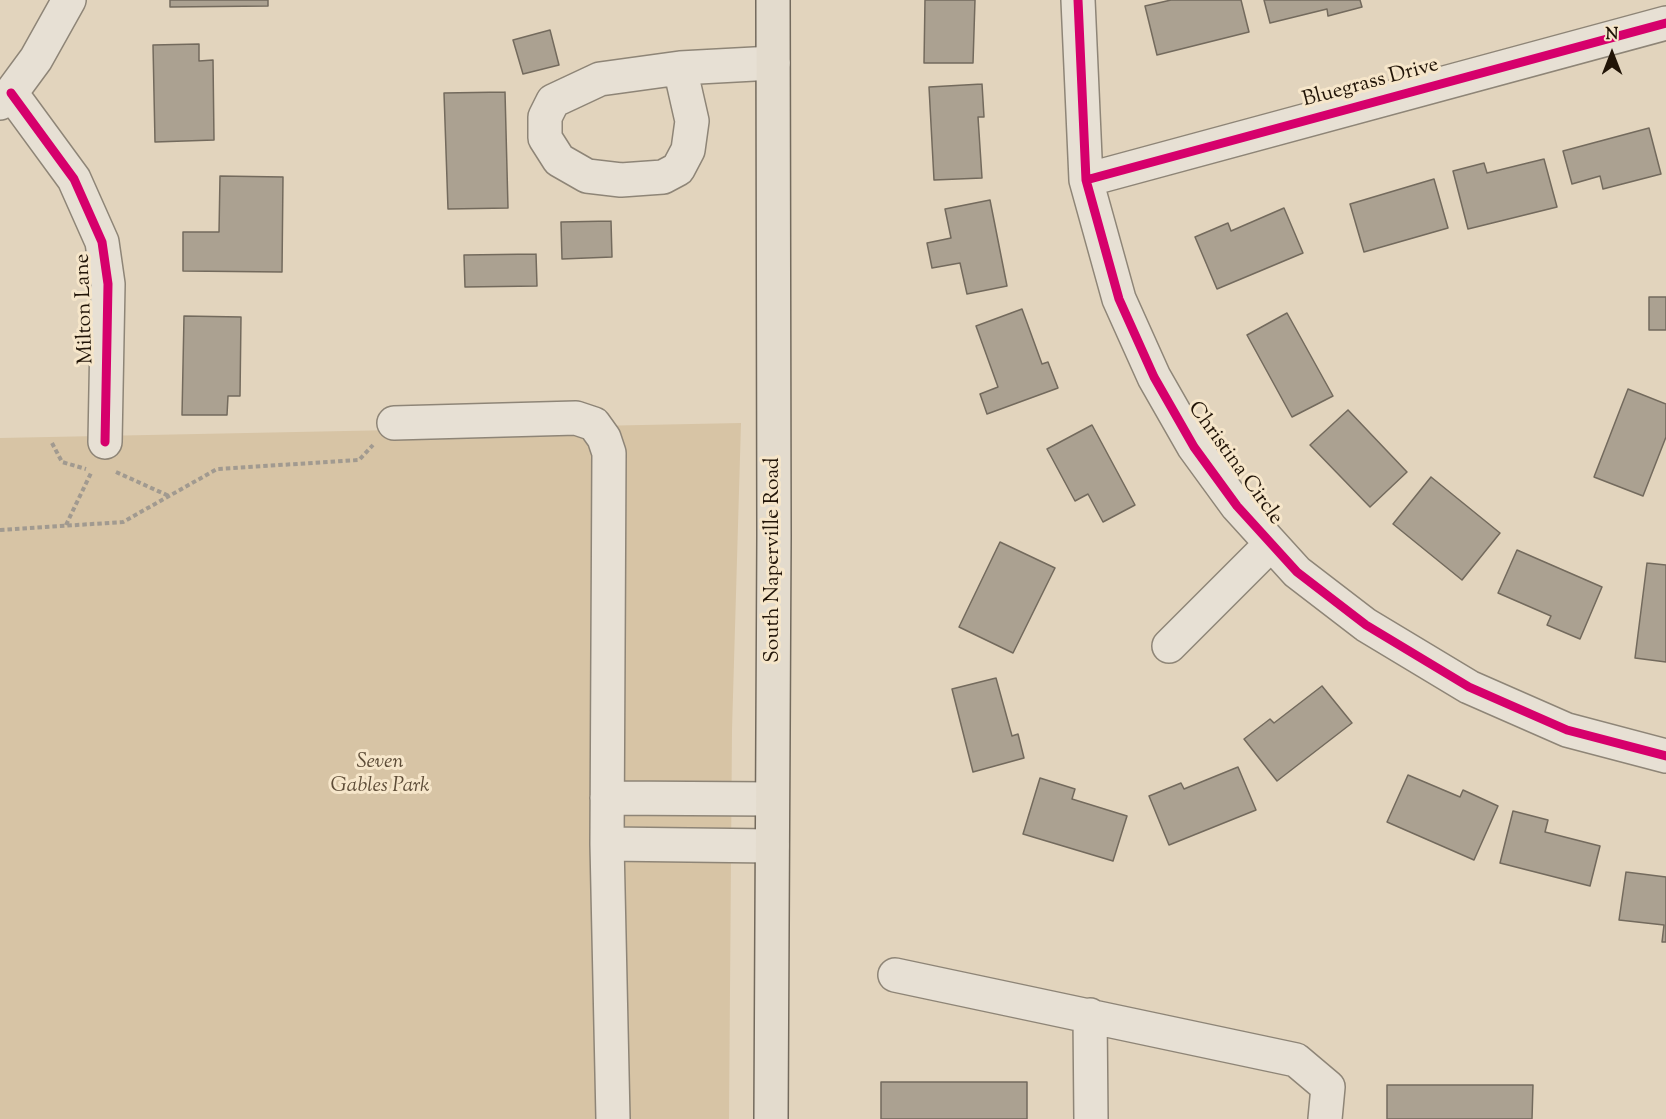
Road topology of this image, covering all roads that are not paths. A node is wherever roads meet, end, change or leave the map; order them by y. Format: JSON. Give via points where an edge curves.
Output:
{"nodes":[{"id":1,"x":69,"y":0,"type":"edge"},
{"id":2,"x":773,"y":0,"type":"edge"},
{"id":3,"x":1078,"y":0,"type":"edge"},
{"id":4,"x":1666,"y":23,"type":"edge"},
{"id":5,"x":773,"y":63,"type":"junction"},
{"id":6,"x":680,"y":68,"type":"junction"},
{"id":7,"x":6,"y":98,"type":"edge"},
{"id":8,"x":1086,"y":180,"type":"junction"},
{"id":9,"x":394,"y":423,"type":"road end"},
{"id":10,"x":106,"y":455,"type":"road end"},
{"id":11,"x":1270,"y":545,"type":"junction"},
{"id":12,"x":1168,"y":646,"type":"dead end"},
{"id":13,"x":1666,"y":756,"type":"edge"},
{"id":14,"x":607,"y":798,"type":"junction"},
{"id":15,"x":772,"y":799,"type":"junction"},
{"id":16,"x":607,"y":844,"type":"junction"},
{"id":17,"x":772,"y":846,"type":"junction"},
{"id":18,"x":895,"y":975,"type":"dead end"},
{"id":19,"x":1090,"y":1016,"type":"junction"},
{"id":20,"x":613,"y":1119,"type":"edge"},
{"id":21,"x":771,"y":1119,"type":"edge"},
{"id":22,"x":1091,"y":1119,"type":"edge"},
{"id":23,"x":1325,"y":1119,"type":"edge"}],
"edges":[{"from":1,"to":7,"type":"street","via":[[36,59]]},
{"from":2,"to":5,"type":"main road","name":"South Naperville Road"},
{"from":3,"to":8,"type":"street","name":"Christina Circle"},
{"from":4,"to":8,"type":"street","name":"Bluegrass Drive"},
{"from":5,"to":6,"type":"street"},
{"from":5,"to":15,"type":"main road","name":"South Naperville Road"},
{"from":6,"to":6,"type":"street","via":[[600,79],[553,101],[545,117],[545,138],[560,160],[587,176],[621,180],[671,173],[678,169],[688,150],[692,122]]},
{"from":7,"to":10,"type":"street","name":"Milton Lane","via":[[74,179],[102,242],[108,284]]},
{"from":8,"to":11,"type":"street","name":"Christina Circle","via":[[1119,299],[1154,377],[1194,447]]},
{"from":9,"to":14,"type":"street","via":[[576,418],[594,424],[604,438],[609,453]]},
{"from":11,"to":12,"type":"street","name":"Christina Circle"},
{"from":11,"to":13,"type":"street","name":"Christina Circle","via":[[1297,572],[1366,625],[1469,687],[1567,730]]},
{"from":14,"to":15,"type":"street"},
{"from":14,"to":16,"type":"street"},
{"from":15,"to":17,"type":"main road","name":"South Naperville Road"},
{"from":16,"to":17,"type":"street"},
{"from":16,"to":20,"type":"street"},
{"from":17,"to":21,"type":"main road","name":"South Naperville Road"},
{"from":18,"to":19,"type":"street"},
{"from":19,"to":22,"type":"street"},
{"from":19,"to":23,"type":"street","via":[[1296,1059],[1328,1087]]}]}
